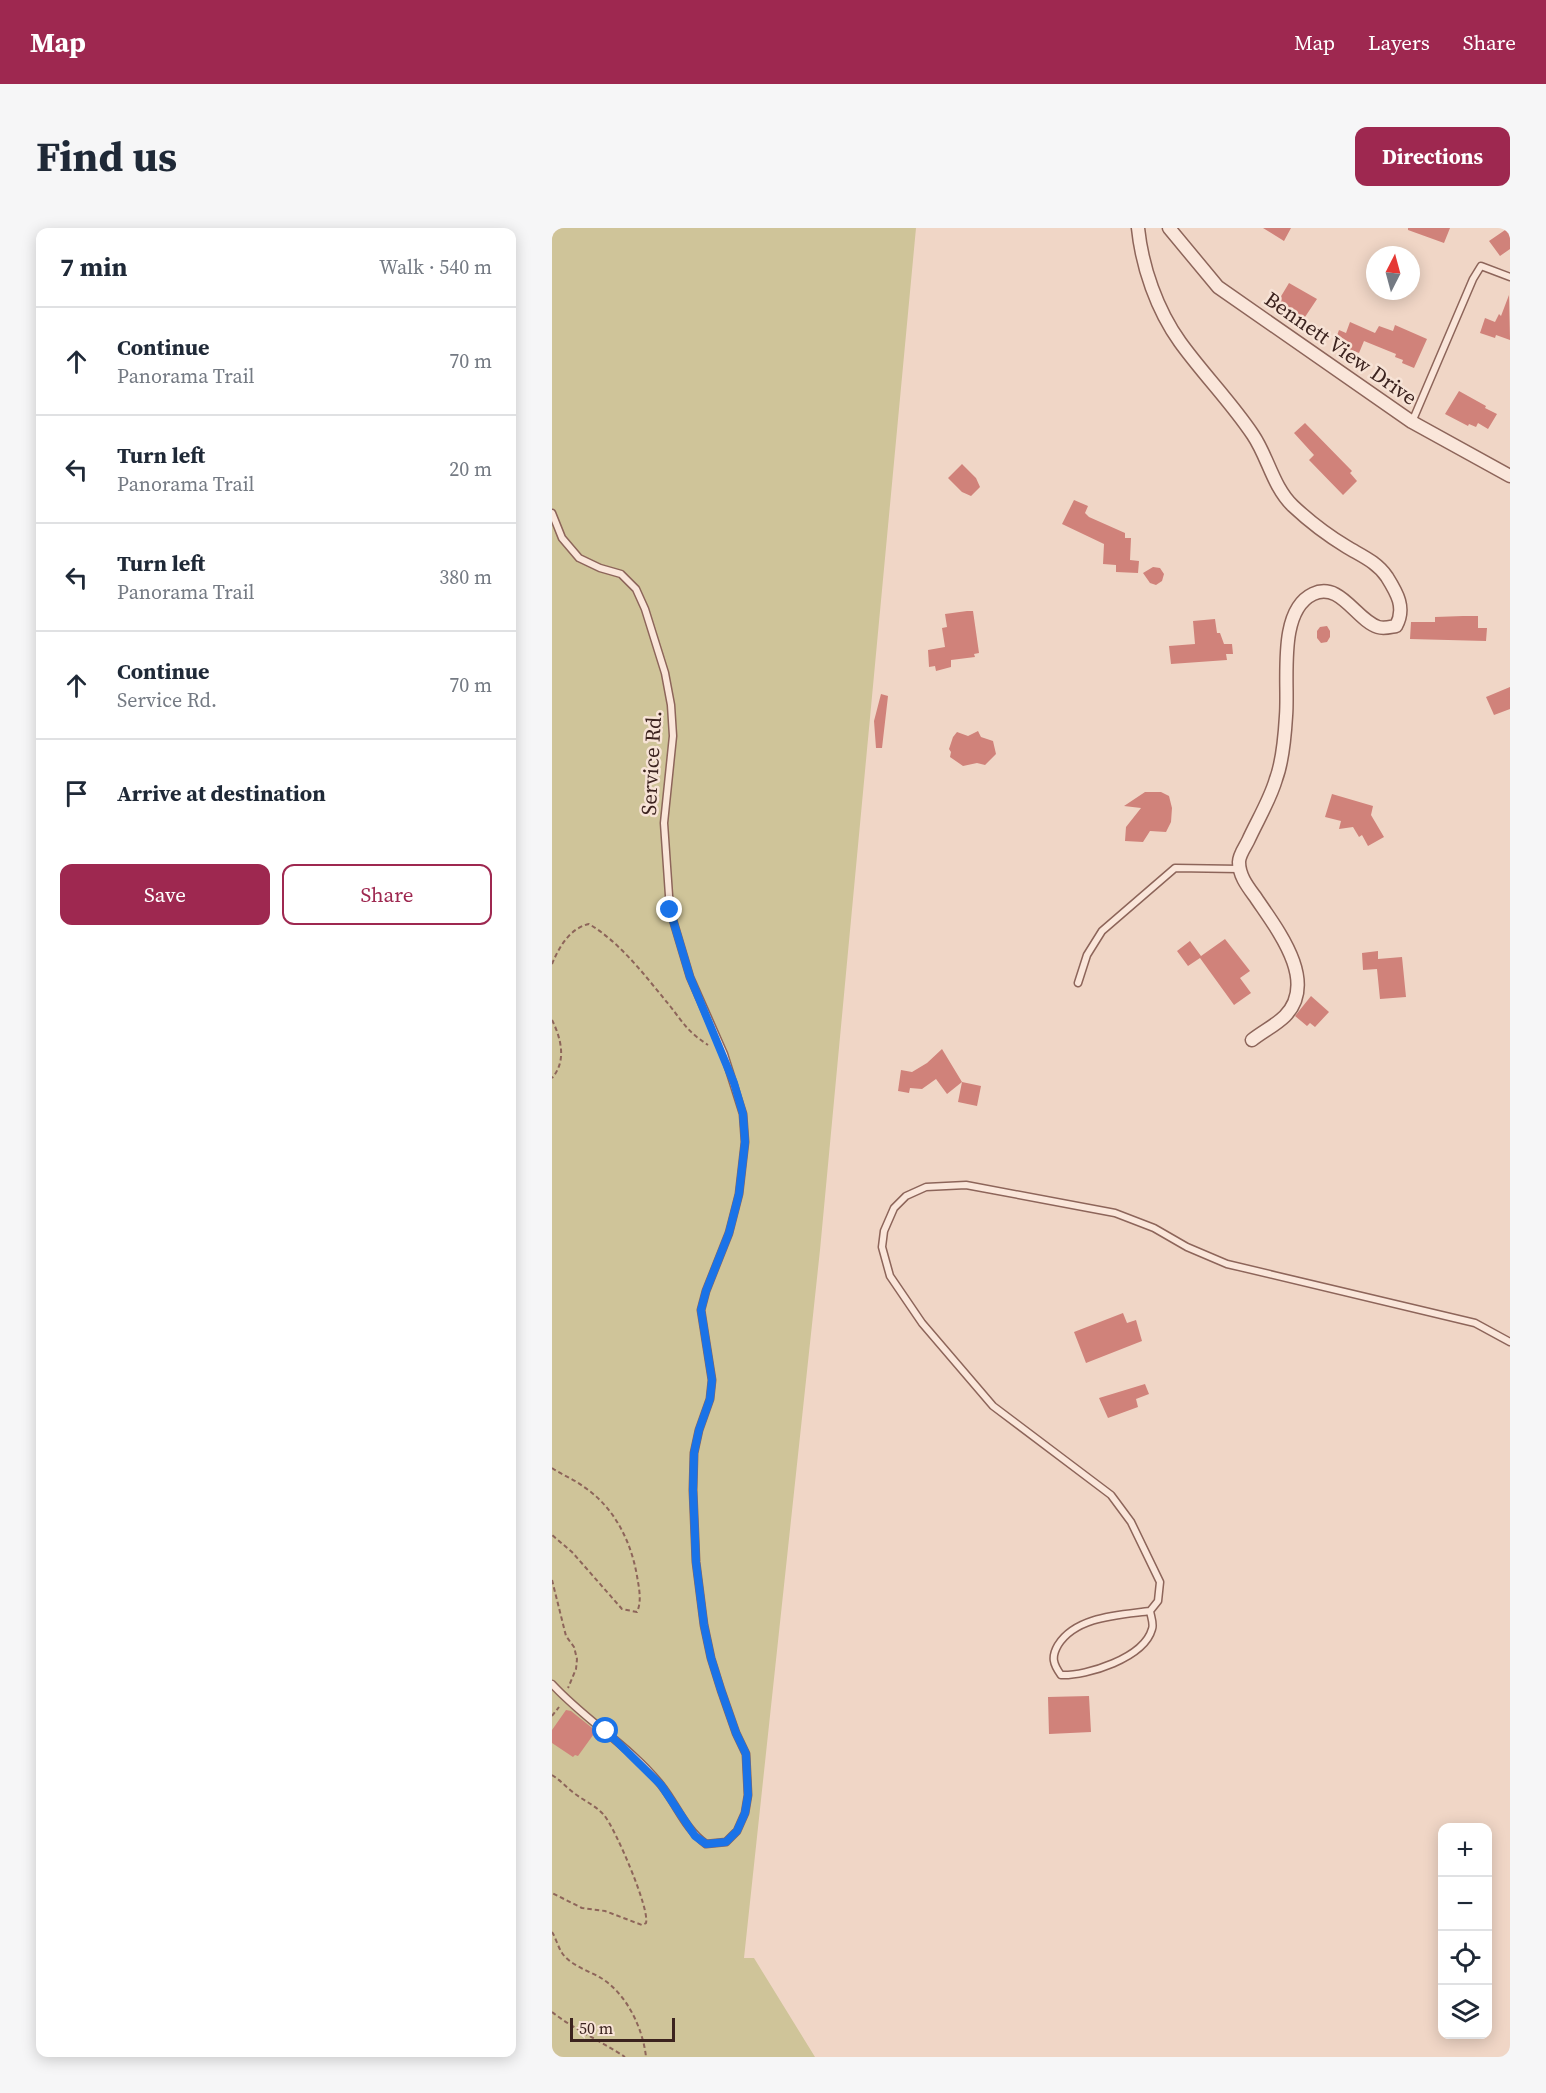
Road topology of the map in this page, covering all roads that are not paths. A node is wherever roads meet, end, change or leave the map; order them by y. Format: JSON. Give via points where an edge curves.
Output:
{"nodes":[{"id":1,"x":1138,"y":228,"type":"edge"},
{"id":2,"x":1169,"y":228,"type":"edge"},
{"id":3,"x":1510,"y":277,"type":"edge"},
{"id":4,"x":1412,"y":422,"type":"junction"},
{"id":5,"x":1510,"y":476,"type":"edge"},
{"id":6,"x":552,"y":513,"type":"edge"},
{"id":7,"x":1240,"y":869,"type":"junction"},
{"id":8,"x":1078,"y":983,"type":"dead end"},
{"id":9,"x":1252,"y":1040,"type":"dead end"},
{"id":10,"x":1510,"y":1342,"type":"edge"},
{"id":11,"x":1150,"y":1611,"type":"junction"},
{"id":12,"x":552,"y":1684,"type":"edge"}],
"edges":[{"from":1,"to":7,"type":"street","via":[[1157,299],[1179,341],[1254,436],[1290,503],[1316,527],[1371,560],[1386,575],[1402,605],[1396,626],[1386,628],[1377,627],[1336,594],[1315,593],[1299,602],[1288,638],[1286,717],[1277,778],[1239,860]]},
{"from":2,"to":4,"type":"street","name":"Bennett View Drive","via":[[1218,287]]},
{"from":3,"to":4,"type":"lane","via":[[1481,266]]},
{"from":4,"to":5,"type":"street","name":"Bennett View Drive"},
{"from":6,"to":12,"type":"lane","name":"Service Rd.","via":[[562,538],[579,558],[621,574],[636,589],[666,673],[673,736],[664,823],[670,910],[690,977],[724,1054],[743,1114],[745,1142],[739,1194],[701,1310],[712,1380],[694,1453],[693,1490],[704,1625],[721,1690],[746,1754],[748,1795],[737,1831],[726,1842],[706,1844],[695,1836],[661,1785]]},
{"from":7,"to":8,"type":"lane","via":[[1175,868],[1102,931],[1087,955]]},
{"from":7,"to":9,"type":"street","via":[[1280,935],[1298,979],[1296,995],[1286,1015]]},
{"from":10,"to":11,"type":"lane","via":[[1475,1323],[1227,1264],[1115,1213],[966,1185],[926,1187],[906,1196],[894,1208],[884,1231],[882,1247],[891,1276],[922,1323],[993,1406],[1111,1495],[1131,1522],[1160,1582],[1158,1601]]},
{"from":11,"to":11,"type":"lane","via":[[1106,1617],[1076,1629],[1059,1642],[1053,1655],[1054,1666],[1060,1675],[1071,1676],[1124,1659],[1138,1649],[1154,1627]]}]}
